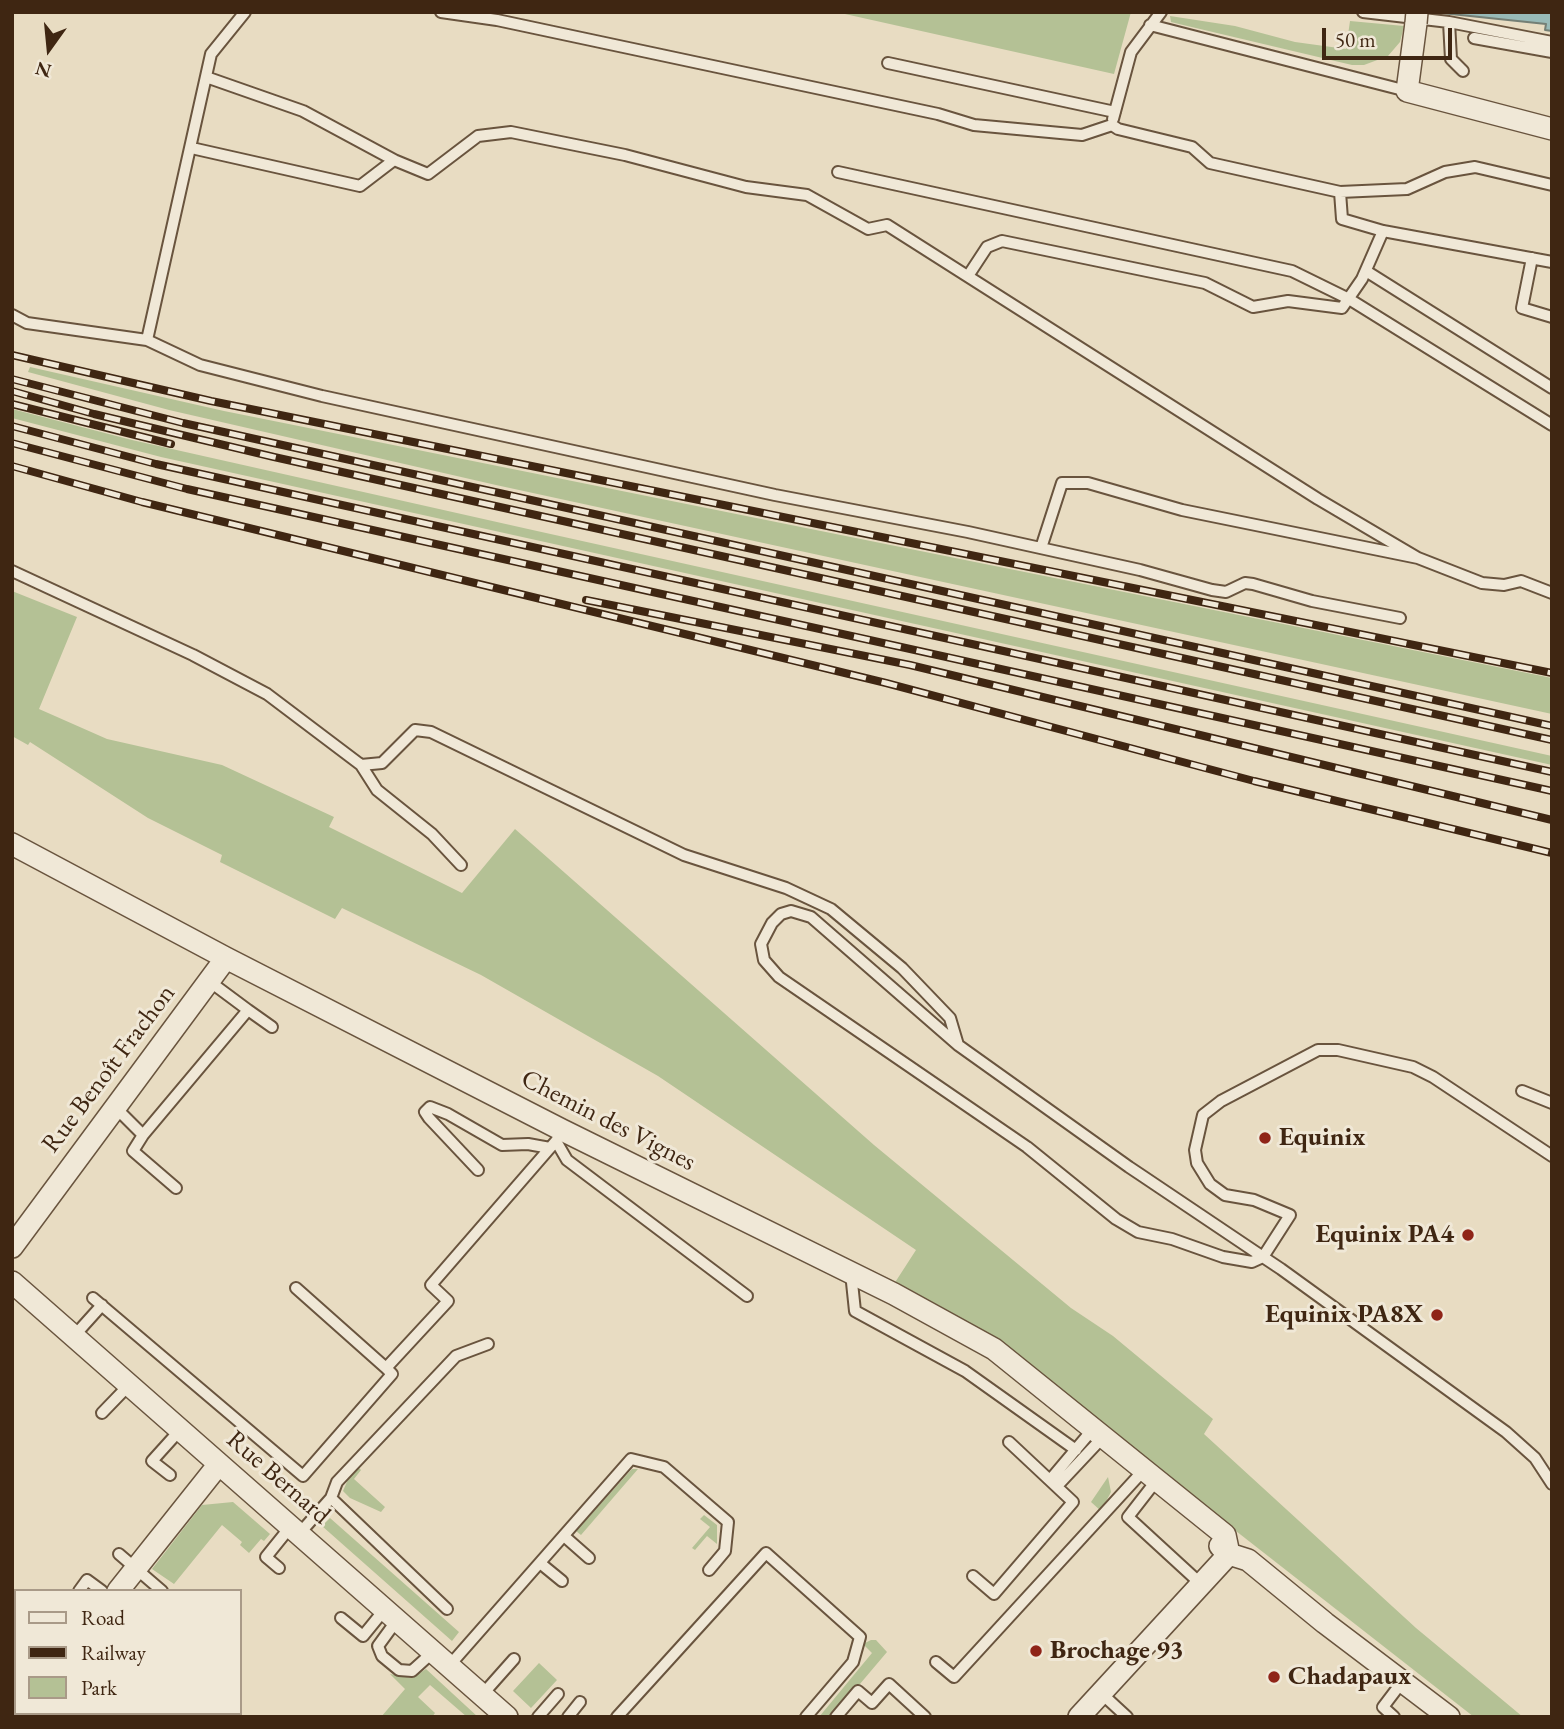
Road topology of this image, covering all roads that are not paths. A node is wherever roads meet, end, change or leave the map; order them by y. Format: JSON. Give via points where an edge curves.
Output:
{"nodes":[{"id":1,"x":245,"y":12,"type":"edge"},
{"id":2,"x":441,"y":12,"type":"edge"},
{"id":3,"x":1161,"y":12,"type":"edge"},
{"id":4,"x":1363,"y":12,"type":"edge"},
{"id":5,"x":1416,"y":18,"type":"edge"},
{"id":6,"x":1449,"y":22,"type":"junction"},
{"id":7,"x":1150,"y":25,"type":"junction"},
{"id":8,"x":1474,"y":38,"type":"dead end"},
{"id":9,"x":1552,"y":42,"type":"edge"},
{"id":10,"x":1552,"y":52,"type":"edge"},
{"id":11,"x":888,"y":63,"type":"dead end"},
{"id":12,"x":1463,"y":71,"type":"dead end"},
{"id":13,"x":206,"y":77,"type":"junction"},
{"id":14,"x":1407,"y":91,"type":"junction"},
{"id":15,"x":1115,"y":112,"type":"junction"},
{"id":16,"x":1112,"y":125,"type":"junction"},
{"id":17,"x":1552,"y":129,"type":"edge"},
{"id":18,"x":196,"y":149,"type":"dead end"},
{"id":19,"x":394,"y":160,"type":"junction"},
{"id":20,"x":838,"y":172,"type":"dead end"},
{"id":21,"x":1552,"y":185,"type":"edge"},
{"id":22,"x":1340,"y":192,"type":"junction"},
{"id":23,"x":1383,"y":231,"type":"junction"},
{"id":24,"x":1532,"y":258,"type":"junction"},
{"id":25,"x":1552,"y":262,"type":"edge"},
{"id":26,"x":1366,"y":271,"type":"junction"},
{"id":27,"x":968,"y":276,"type":"junction"},
{"id":28,"x":1349,"y":299,"type":"junction"},
{"id":29,"x":12,"y":315,"type":"edge"},
{"id":30,"x":1552,"y":317,"type":"edge"},
{"id":31,"x":147,"y":340,"type":"junction"},
{"id":32,"x":1552,"y":388,"type":"edge"},
{"id":33,"x":1552,"y":425,"type":"edge"},
{"id":34,"x":1041,"y":548,"type":"junction"},
{"id":35,"x":1418,"y":558,"type":"junction"},
{"id":36,"x":12,"y":571,"type":"edge"},
{"id":37,"x":1552,"y":593,"type":"edge"},
{"id":38,"x":1400,"y":618,"type":"dead end"},
{"id":39,"x":361,"y":765,"type":"junction"},
{"id":40,"x":12,"y":844,"type":"edge"},
{"id":41,"x":461,"y":865,"type":"dead end"},
{"id":42,"x":226,"y":958,"type":"junction"},
{"id":43,"x":209,"y":981,"type":"junction"},
{"id":44,"x":248,"y":1010,"type":"junction"},
{"id":45,"x":272,"y":1027,"type":"dead end"},
{"id":46,"x":958,"y":1045,"type":"junction"},
{"id":47,"x":1522,"y":1091,"type":"dead end"},
{"id":48,"x":1552,"y":1103,"type":"edge"},
{"id":49,"x":116,"y":1108,"type":"junction"},
{"id":50,"x":143,"y":1135,"type":"junction"},
{"id":51,"x":556,"y":1140,"type":"junction"},
{"id":52,"x":1552,"y":1156,"type":"edge"},
{"id":53,"x":478,"y":1170,"type":"dead end"},
{"id":54,"x":176,"y":1188,"type":"dead end"},
{"id":55,"x":12,"y":1247,"type":"edge"},
{"id":56,"x":1264,"y":1257,"type":"junction"},
{"id":57,"x":852,"y":1273,"type":"junction"},
{"id":58,"x":12,"y":1282,"type":"edge"},
{"id":59,"x":296,"y":1288,"type":"dead end"},
{"id":60,"x":747,"y":1296,"type":"dead end"},
{"id":61,"x":75,"y":1335,"type":"junction"},
{"id":62,"x":488,"y":1344,"type":"dead end"},
{"id":63,"x":386,"y":1368,"type":"junction"},
{"id":64,"x":130,"y":1384,"type":"junction"},
{"id":65,"x":102,"y":1413,"type":"dead end"},
{"id":66,"x":180,"y":1430,"type":"junction"},
{"id":67,"x":1098,"y":1433,"type":"junction"},
{"id":68,"x":1009,"y":1442,"type":"dead end"},
{"id":69,"x":1076,"y":1450,"type":"junction"},
{"id":70,"x":219,"y":1464,"type":"junction"},
{"id":71,"x":170,"y":1475,"type":"dead end"},
{"id":72,"x":1150,"y":1476,"type":"junction"},
{"id":73,"x":1053,"y":1483,"type":"junction"},
{"id":74,"x":1552,"y":1485,"type":"edge"},
{"id":75,"x":331,"y":1498,"type":"junction"},
{"id":76,"x":295,"y":1530,"type":"junction"},
{"id":77,"x":564,"y":1535,"type":"junction"},
{"id":78,"x":119,"y":1554,"type":"dead end"},
{"id":79,"x":1229,"y":1554,"type":"junction"},
{"id":80,"x":589,"y":1558,"type":"dead end"},
{"id":81,"x":540,"y":1563,"type":"junction"},
{"id":82,"x":279,"y":1568,"type":"dead end"},
{"id":83,"x":136,"y":1569,"type":"junction"},
{"id":84,"x":709,"y":1570,"type":"dead end"},
{"id":85,"x":973,"y":1577,"type":"dead end"},
{"id":86,"x":562,"y":1581,"type":"dead end"},
{"id":87,"x":1201,"y":1584,"type":"junction"},
{"id":88,"x":80,"y":1589,"type":"edge"},
{"id":89,"x":99,"y":1589,"type":"edge"},
{"id":90,"x":120,"y":1589,"type":"edge"},
{"id":91,"x":160,"y":1589,"type":"edge"},
{"id":92,"x":447,"y":1609,"type":"dead end"},
{"id":93,"x":391,"y":1615,"type":"junction"},
{"id":94,"x":341,"y":1618,"type":"dead end"},
{"id":95,"x":441,"y":1659,"type":"junction"},
{"id":96,"x":514,"y":1659,"type":"dead end"},
{"id":97,"x":936,"y":1662,"type":"dead end"},
{"id":98,"x":1402,"y":1682,"type":"junction"},
{"id":99,"x":1101,"y":1693,"type":"junction"},
{"id":100,"x":558,"y":1694,"type":"dead end"},
{"id":101,"x":482,"y":1695,"type":"junction"},
{"id":102,"x":580,"y":1702,"type":"dead end"},
{"id":103,"x":507,"y":1717,"type":"edge"},
{"id":104,"x":538,"y":1717,"type":"edge"},
{"id":105,"x":568,"y":1717,"type":"edge"},
{"id":106,"x":618,"y":1717,"type":"edge"},
{"id":107,"x":806,"y":1717,"type":"edge"},
{"id":108,"x":836,"y":1717,"type":"edge"},
{"id":109,"x":925,"y":1717,"type":"edge"},
{"id":110,"x":1079,"y":1717,"type":"edge"},
{"id":111,"x":1127,"y":1717,"type":"edge"},
{"id":112,"x":1394,"y":1717,"type":"edge"},
{"id":113,"x":1449,"y":1717,"type":"edge"}],
"edges":[{"from":1,"to":13,"type":"lane","via":[[214,49]]},
{"from":2,"to":16,"type":"lane","via":[[524,26],[974,125],[1082,135]]},
{"from":3,"to":7,"type":"lane"},
{"from":4,"to":6,"type":"lane"},
{"from":5,"to":14,"type":"street"},
{"from":6,"to":9,"type":"lane"},
{"from":6,"to":12,"type":"lane","via":[[1451,59]]},
{"from":7,"to":14,"type":"lane"},
{"from":7,"to":15,"type":"lane","via":[[1130,52]]},
{"from":8,"to":10,"type":"lane"},
{"from":11,"to":15,"type":"lane"},
{"from":13,"to":19,"type":"lane","via":[[303,111]]},
{"from":13,"to":31,"type":"lane"},
{"from":14,"to":17,"type":"street"},
{"from":15,"to":16,"type":"lane"},
{"from":16,"to":22,"type":"lane","via":[[1192,148],[1210,163]]},
{"from":18,"to":19,"type":"lane","via":[[360,186]]},
{"from":19,"to":27,"type":"lane","via":[[428,174],[478,136],[511,132],[547,138],[746,187],[807,195],[868,229],[887,225]]},
{"from":20,"to":28,"type":"lane","via":[[1270,264]]},
{"from":21,"to":22,"type":"lane","via":[[1475,167],[1445,172],[1407,189]]},
{"from":22,"to":23,"type":"lane","via":[[1342,219]]},
{"from":23,"to":24,"type":"lane"},
{"from":23,"to":26,"type":"lane"},
{"from":24,"to":25,"type":"lane"},
{"from":24,"to":30,"type":"lane","via":[[1522,308]]},
{"from":26,"to":28,"type":"lane"},
{"from":26,"to":32,"type":"lane"},
{"from":27,"to":28,"type":"lane","via":[[987,247],[1002,241],[1205,283],[1253,307],[1288,301],[1342,308]]},
{"from":27,"to":35,"type":"lane"},
{"from":28,"to":33,"type":"lane"},
{"from":29,"to":31,"type":"lane","via":[[27,323]]},
{"from":31,"to":34,"type":"lane","via":[[200,365],[322,396]]},
{"from":34,"to":35,"type":"lane","via":[[1062,483],[1088,483],[1182,510]]},
{"from":34,"to":38,"type":"lane","via":[[1212,590],[1226,592],[1254,583],[1312,601]]},
{"from":35,"to":37,"type":"lane","via":[[1482,583],[1521,582]]},
{"from":36,"to":39,"type":"lane","via":[[267,694]]},
{"from":39,"to":41,"type":"lane","via":[[377,790],[432,834]]},
{"from":39,"to":46,"type":"lane","via":[[382,763],[415,730],[431,732],[684,855],[786,888],[831,909],[902,968],[950,1018]]},
{"from":40,"to":42,"type":"street","name":"Chemin des Vignes"},
{"from":42,"to":43,"type":"street","name":"Rue Benoît Frachon"},
{"from":42,"to":51,"type":"street","name":"Chemin des Vignes"},
{"from":43,"to":44,"type":"lane"},
{"from":43,"to":49,"type":"street","name":"Rue Benoît Frachon"},
{"from":44,"to":45,"type":"lane"},
{"from":44,"to":50,"type":"lane"},
{"from":46,"to":56,"type":"lane"},
{"from":46,"to":56,"type":"lane","via":[[811,917],[791,911],[772,923],[761,944],[764,960],[779,977],[1027,1147],[1116,1219],[1138,1232],[1223,1257],[1252,1262]]},
{"from":47,"to":48,"type":"lane"},
{"from":49,"to":50,"type":"lane"},
{"from":49,"to":55,"type":"street","name":"Rue Benoît Frachon"},
{"from":50,"to":54,"type":"lane","via":[[133,1151]]},
{"from":51,"to":53,"type":"lane","via":[[502,1145],[430,1107],[425,1112],[429,1118]]},
{"from":51,"to":57,"type":"street","name":"Chemin des Vignes"},
{"from":51,"to":60,"type":"lane","via":[[567,1160]]},
{"from":51,"to":63,"type":"lane","via":[[431,1284],[448,1301]]},
{"from":52,"to":56,"type":"lane","via":[[1413,1067],[1338,1050],[1318,1050],[1211,1107],[1203,1115],[1198,1133],[1197,1163],[1210,1184],[1225,1195],[1254,1200],[1290,1215]]},
{"from":56,"to":74,"type":"lane","via":[[1506,1432],[1535,1458]]},
{"from":57,"to":67,"type":"street","name":"Chemin des Vignes","via":[[994,1349]]},
{"from":57,"to":69,"type":"lane","via":[[855,1311],[965,1371]]},
{"from":58,"to":61,"type":"street","name":"Rue Bernard"},
{"from":59,"to":63,"type":"lane"},
{"from":61,"to":63,"type":"lane","via":[[98,1302],[303,1476],[392,1374]]},
{"from":61,"to":64,"type":"street","name":"Rue Bernard"},
{"from":62,"to":75,"type":"lane","via":[[456,1356],[337,1482]]},
{"from":64,"to":65,"type":"lane"},
{"from":64,"to":66,"type":"street","name":"Rue Bernard"},
{"from":66,"to":70,"type":"street","name":"Rue Bernard"},
{"from":66,"to":71,"type":"lane","via":[[152,1461]]},
{"from":67,"to":69,"type":"lane"},
{"from":67,"to":72,"type":"street","name":"Chemin des Vignes"},
{"from":67,"to":73,"type":"lane"},
{"from":68,"to":73,"type":"lane"},
{"from":69,"to":73,"type":"lane"},
{"from":70,"to":76,"type":"street","name":"Rue Bernard"},
{"from":70,"to":83,"type":"street"},
{"from":72,"to":79,"type":"street","name":"Chemin des Vignes","via":[[1160,1494]]},
{"from":72,"to":87,"type":"lane","via":[[1128,1517]]},
{"from":72,"to":97,"type":"lane","via":[[954,1677]]},
{"from":73,"to":85,"type":"lane","via":[[1073,1502],[994,1594]]},
{"from":75,"to":76,"type":"lane"},
{"from":75,"to":92,"type":"lane"},
{"from":76,"to":82,"type":"lane","via":[[266,1557]]},
{"from":76,"to":93,"type":"street","name":"Rue Bernard"},
{"from":77,"to":80,"type":"lane"},
{"from":77,"to":81,"type":"lane"},
{"from":77,"to":84,"type":"lane","via":[[631,1459],[664,1467],[728,1522],[725,1551]]},
{"from":78,"to":83,"type":"lane"},
{"from":79,"to":87,"type":"street"},
{"from":79,"to":98,"type":"street","name":"Chemin des Vignes","via":[[1248,1559]]},
{"from":81,"to":86,"type":"lane"},
{"from":81,"to":95,"type":"lane"},
{"from":83,"to":90,"type":"street"},
{"from":83,"to":91,"type":"lane"},
{"from":87,"to":99,"type":"street"},
{"from":88,"to":89,"type":"lane","via":[[87,1580]]},
{"from":93,"to":94,"type":"lane","via":[[363,1636]]},
{"from":93,"to":95,"type":"street","name":"Rue Bernard"},
{"from":93,"to":95,"type":"lane","via":[[378,1646],[382,1656],[399,1670],[412,1671]]},
{"from":95,"to":101,"type":"street","name":"Rue Bernard"},
{"from":96,"to":101,"type":"lane"},
{"from":98,"to":112,"type":"lane","via":[[1383,1707]]},
{"from":98,"to":113,"type":"street","name":"Chemin des Vignes"},
{"from":99,"to":110,"type":"street"},
{"from":99,"to":111,"type":"lane"},
{"from":100,"to":104,"type":"lane"},
{"from":101,"to":103,"type":"street","name":"Rue Bernard"},
{"from":102,"to":105,"type":"lane"},
{"from":106,"to":107,"type":"lane","via":[[766,1553],[860,1637],[853,1662]]},
{"from":108,"to":109,"type":"lane","via":[[859,1691],[872,1703],[890,1684]]}]}
